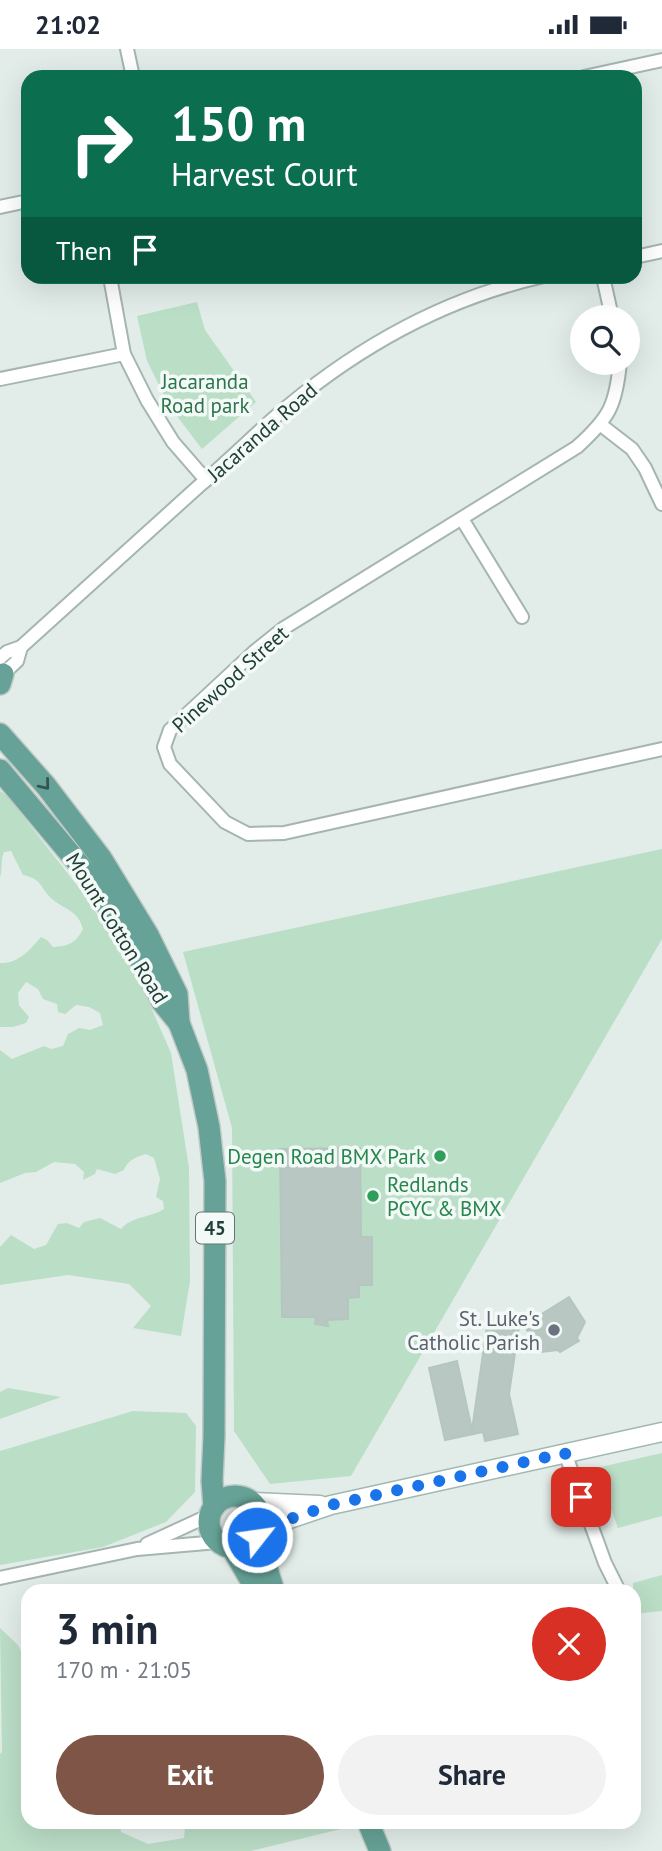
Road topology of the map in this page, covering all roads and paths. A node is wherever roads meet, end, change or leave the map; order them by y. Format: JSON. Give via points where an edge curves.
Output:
{"nodes":[{"id":1,"x":127,"y":49,"type":"edge"},
{"id":2,"x":662,"y":60,"type":"edge"},
{"id":3,"x":132,"y":70,"type":"edge"},
{"id":4,"x":616,"y":70,"type":"edge"},
{"id":5,"x":21,"y":202,"type":"edge"},
{"id":6,"x":0,"y":207,"type":"edge"},
{"id":7,"x":662,"y":251,"type":"edge"},
{"id":8,"x":642,"y":255,"type":"edge"},
{"id":9,"x":111,"y":284,"type":"edge"},
{"id":10,"x":508,"y":284,"type":"edge"},
{"id":11,"x":605,"y":284,"type":"edge"},
{"id":12,"x":609,"y":305,"type":"edge"},
{"id":13,"x":124,"y":354,"type":"junction"},
{"id":14,"x":619,"y":375,"type":"edge"},
{"id":15,"x":0,"y":379,"type":"edge"},
{"id":16,"x":601,"y":425,"type":"junction"},
{"id":17,"x":206,"y":480,"type":"junction"},
{"id":18,"x":662,"y":503,"type":"edge"},
{"id":19,"x":462,"y":519,"type":"junction"},
{"id":20,"x":522,"y":617,"type":"dead end"},
{"id":21,"x":1,"y":673,"type":"edge"},
{"id":22,"x":2,"y":731,"type":"edge"},
{"id":23,"x":662,"y":749,"type":"edge"},
{"id":24,"x":0,"y":770,"type":"edge"},
{"id":25,"x":180,"y":1023,"type":"junction"},
{"id":26,"x":662,"y":1431,"type":"edge"},
{"id":27,"x":214,"y":1437,"type":"junction"},
{"id":28,"x":565,"y":1453,"type":"junction"},
{"id":29,"x":246,"y":1499,"type":"junction"},
{"id":30,"x":331,"y":1505,"type":"junction"},
{"id":31,"x":212,"y":1511,"type":"junction"},
{"id":32,"x":258,"y":1533,"type":"junction"},
{"id":33,"x":225,"y":1545,"type":"junction"},
{"id":34,"x":137,"y":1549,"type":"junction"},
{"id":35,"x":0,"y":1578,"type":"edge"},
{"id":36,"x":252,"y":1584,"type":"edge"},
{"id":37,"x":272,"y":1584,"type":"edge"},
{"id":38,"x":615,"y":1584,"type":"edge"},
{"id":39,"x":371,"y":1829,"type":"edge"},
{"id":40,"x":380,"y":1851,"type":"edge"}],
"edges":[{"from":1,"to":3,"type":"street"},
{"from":2,"to":4,"type":"street"},
{"from":5,"to":6,"type":"street"},
{"from":7,"to":8,"type":"street"},
{"from":9,"to":13,"type":"street"},
{"from":10,"to":17,"type":"street","name":"Jacaranda Road","via":[[421,318],[377,342],[275,417]]},
{"from":11,"to":12,"type":"street"},
{"from":13,"to":15,"type":"street"},
{"from":13,"to":17,"type":"street","via":[[173,442]]},
{"from":14,"to":16,"type":"street","name":"Pinewood Street","via":[[617,392]]},
{"from":16,"to":18,"type":"street","via":[[632,449]]},
{"from":16,"to":19,"type":"street","name":"Pinewood Street","via":[[576,447]]},
{"from":17,"to":21,"type":"street","name":"Jacaranda Road","via":[[21,647],[17,661]]},
{"from":19,"to":20,"type":"street"},
{"from":19,"to":23,"type":"street","name":"Pinewood Street","via":[[284,628],[254,652],[170,730],[164,747],[170,764],[225,822],[248,834],[284,833]]},
{"from":22,"to":25,"type":"main road","name":"Mount Cotton Road","number":"45","one_way":true,"via":[[101,858],[148,935],[177,994]]},
{"from":24,"to":25,"type":"main road","name":"Mount Cotton Road","number":"45","via":[[88,875],[162,1002]]},
{"from":25,"to":27,"type":"main road","name":"Mount Cotton Road","number":"45","via":[[197,1070],[215,1181]]},
{"from":26,"to":28,"type":"street"},
{"from":27,"to":29,"type":"main road","name":"Mount Cotton Road","number":"45","via":[[226,1475]]},
{"from":27,"to":31,"type":"main road","name":"Mount Cotton Road","number":"45"},
{"from":28,"to":30,"type":"street"},
{"from":28,"to":38,"type":"street"},
{"from":29,"to":30,"type":"street"},
{"from":29,"to":31,"type":"main road","via":[[226,1498]]},
{"from":29,"to":32,"type":"main road","number":"45","via":[[260,1514]]},
{"from":30,"to":32,"type":"street"},
{"from":31,"to":33,"type":"main road","number":"45","via":[[210,1530]]},
{"from":31,"to":34,"type":"street"},
{"from":32,"to":33,"type":"main road","via":[[246,1546]]},
{"from":32,"to":37,"type":"main road","number":"45"},
{"from":33,"to":34,"type":"street"},
{"from":33,"to":36,"type":"main road","number":"45"},
{"from":34,"to":35,"type":"street"},
{"from":39,"to":40,"type":"main road"}]}
